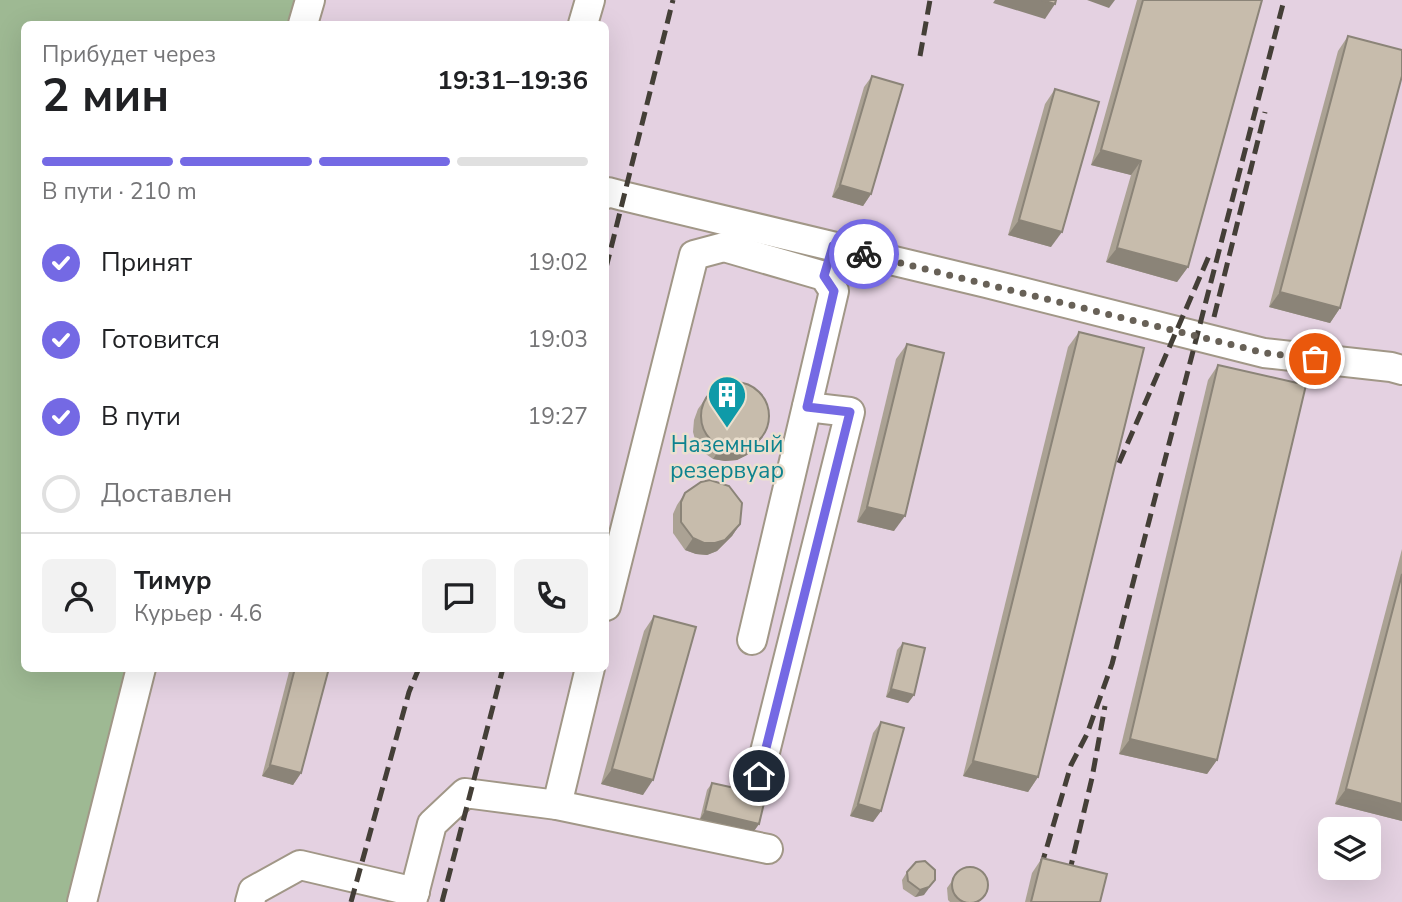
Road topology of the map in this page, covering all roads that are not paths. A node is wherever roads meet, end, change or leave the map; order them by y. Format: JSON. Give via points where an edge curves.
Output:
{"nodes":[{"id":1,"x":310,"y":0,"type":"edge"},
{"id":2,"x":590,"y":0,"type":"edge"},
{"id":3,"x":304,"y":21,"type":"edge"},
{"id":4,"x":584,"y":21,"type":"edge"},
{"id":5,"x":609,"y":192,"type":"edge"},
{"id":6,"x":833,"y":246,"type":"junction"},
{"id":7,"x":824,"y":276,"type":"junction"},
{"id":8,"x":1402,"y":370,"type":"edge"},
{"id":9,"x":807,"y":407,"type":"junction"},
{"id":10,"x":609,"y":595,"type":"edge"},
{"id":11,"x":751,"y":640,"type":"dead end"},
{"id":12,"x":140,"y":672,"type":"edge"},
{"id":13,"x":589,"y":672,"type":"edge"},
{"id":14,"x":759,"y":776,"type":"dead end"},
{"id":15,"x":557,"y":806,"type":"junction"},
{"id":16,"x":768,"y":849,"type":"dead end"},
{"id":17,"x":414,"y":897,"type":"edge"},
{"id":18,"x":82,"y":902,"type":"edge"},
{"id":19,"x":250,"y":902,"type":"edge"}],
"edges":[{"from":1,"to":3,"type":"lane"},
{"from":2,"to":4,"type":"lane"},
{"from":5,"to":6,"type":"lane"},
{"from":6,"to":7,"type":"lane"},
{"from":6,"to":8,"type":"lane","via":[[1265,353]]},
{"from":7,"to":9,"type":"lane","via":[[834,291]]},
{"from":7,"to":10,"type":"lane","via":[[723,247],[694,255]]},
{"from":9,"to":11,"type":"lane"},
{"from":9,"to":14,"type":"lane","via":[[850,412]]},
{"from":12,"to":18,"type":"lane"},
{"from":13,"to":15,"type":"lane"},
{"from":15,"to":16,"type":"lane"},
{"from":15,"to":17,"type":"lane","via":[[466,793],[432,824]]},
{"from":17,"to":19,"type":"lane","via":[[300,865],[253,891]]}]}
